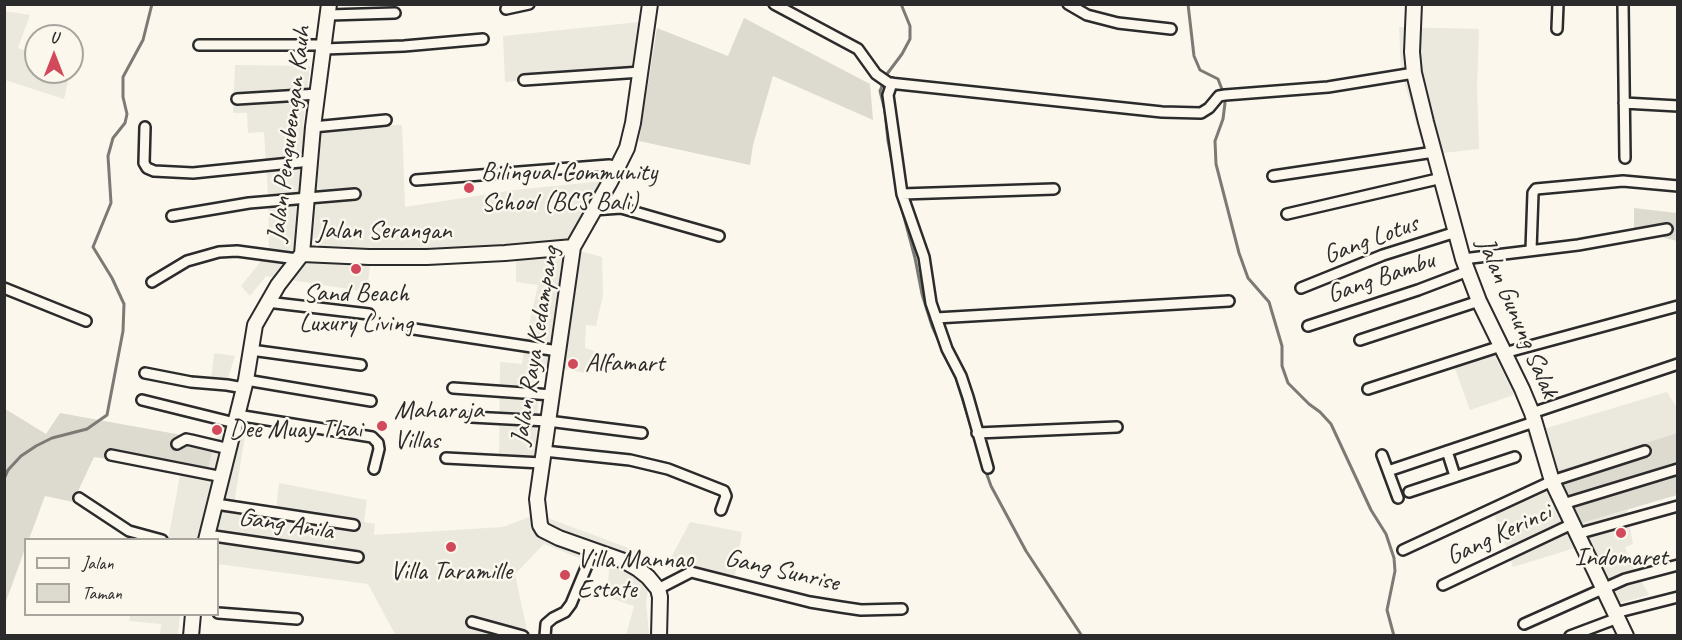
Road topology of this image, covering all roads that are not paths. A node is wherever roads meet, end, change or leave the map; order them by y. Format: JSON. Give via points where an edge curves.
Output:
{"nodes":[{"id":1,"x":530,"y":4,"type":"edge"},
{"id":2,"x":650,"y":4,"type":"edge"},
{"id":3,"x":774,"y":4,"type":"edge"},
{"id":4,"x":1068,"y":4,"type":"edge"},
{"id":5,"x":1414,"y":4,"type":"edge"},
{"id":6,"x":1558,"y":4,"type":"edge"},
{"id":7,"x":1623,"y":4,"type":"edge"},
{"id":8,"x":506,"y":9,"type":"dead end"},
{"id":9,"x":329,"y":10,"type":"edge"},
{"id":10,"x":395,"y":13,"type":"dead end"},
{"id":11,"x":1171,"y":29,"type":"dead end"},
{"id":12,"x":1557,"y":29,"type":"dead end"},
{"id":13,"x":483,"y":39,"type":"dead end"},
{"id":14,"x":199,"y":45,"type":"dead end"},
{"id":15,"x":324,"y":47,"type":"junction"},
{"id":16,"x":641,"y":72,"type":"junction"},
{"id":17,"x":1414,"y":73,"type":"junction"},
{"id":18,"x":524,"y":80,"type":"dead end"},
{"id":19,"x":887,"y":81,"type":"junction"},
{"id":20,"x":318,"y":94,"type":"junction"},
{"id":21,"x":237,"y":99,"type":"dead end"},
{"id":22,"x":1624,"y":103,"type":"junction"},
{"id":23,"x":1677,"y":106,"type":"edge"},
{"id":24,"x":386,"y":120,"type":"dead end"},
{"id":25,"x":145,"y":126,"type":"dead end"},
{"id":26,"x":314,"y":126,"type":"junction"},
{"id":27,"x":1434,"y":152,"type":"junction"},
{"id":28,"x":1625,"y":158,"type":"dead end"},
{"id":29,"x":310,"y":161,"type":"junction"},
{"id":30,"x":618,"y":167,"type":"junction"},
{"id":31,"x":1273,"y":176,"type":"dead end"},
{"id":32,"x":1442,"y":178,"type":"junction"},
{"id":33,"x":416,"y":180,"type":"dead end"},
{"id":34,"x":1677,"y":186,"type":"edge"},
{"id":35,"x":1054,"y":189,"type":"dead end"},
{"id":36,"x":355,"y":194,"type":"dead end"},
{"id":37,"x":902,"y":194,"type":"junction"},
{"id":38,"x":306,"y":197,"type":"junction"},
{"id":39,"x":593,"y":210,"type":"junction"},
{"id":40,"x":1287,"y":214,"type":"dead end"},
{"id":41,"x":172,"y":216,"type":"dead end"},
{"id":42,"x":1667,"y":229,"type":"dead end"},
{"id":43,"x":1456,"y":232,"type":"junction"},
{"id":44,"x":718,"y":236,"type":"dead end"},
{"id":45,"x":573,"y":247,"type":"junction"},
{"id":46,"x":1531,"y":250,"type":"junction"},
{"id":47,"x":299,"y":256,"type":"junction"},
{"id":48,"x":1466,"y":265,"type":"junction"},
{"id":49,"x":152,"y":282,"type":"dead end"},
{"id":50,"x":4,"y":288,"type":"edge"},
{"id":51,"x":1301,"y":288,"type":"dead end"},
{"id":52,"x":1229,"y":301,"type":"dead end"},
{"id":53,"x":1479,"y":301,"type":"junction"},
{"id":54,"x":267,"y":302,"type":"junction"},
{"id":55,"x":1677,"y":306,"type":"edge"},
{"id":56,"x":369,"y":314,"type":"dead end"},
{"id":57,"x":936,"y":318,"type":"junction"},
{"id":58,"x":86,"y":321,"type":"dead end"},
{"id":59,"x":1308,"y":326,"type":"dead end"},
{"id":60,"x":414,"y":329,"type":"dead end"},
{"id":61,"x":1360,"y":340,"type":"dead end"},
{"id":62,"x":251,"y":350,"type":"junction"},
{"id":63,"x":1502,"y":350,"type":"junction"},
{"id":64,"x":558,"y":351,"type":"junction"},
{"id":65,"x":1677,"y":364,"type":"edge"},
{"id":66,"x":361,"y":365,"type":"dead end"},
{"id":67,"x":146,"y":373,"type":"dead end"},
{"id":68,"x":245,"y":384,"type":"junction"},
{"id":69,"x":453,"y":388,"type":"dead end"},
{"id":70,"x":1368,"y":389,"type":"dead end"},
{"id":71,"x":552,"y":395,"type":"junction"},
{"id":72,"x":142,"y":400,"type":"dead end"},
{"id":73,"x":371,"y":400,"type":"dead end"},
{"id":74,"x":471,"y":417,"type":"dead end"},
{"id":75,"x":1533,"y":417,"type":"junction"},
{"id":76,"x":236,"y":419,"type":"junction"},
{"id":77,"x":548,"y":421,"type":"junction"},
{"id":78,"x":1117,"y":427,"type":"dead end"},
{"id":79,"x":642,"y":433,"type":"dead end"},
{"id":80,"x":977,"y":433,"type":"junction"},
{"id":81,"x":177,"y":444,"type":"dead end"},
{"id":82,"x":229,"y":449,"type":"junction"},
{"id":83,"x":1447,"y":451,"type":"junction"},
{"id":84,"x":1645,"y":451,"type":"dead end"},
{"id":85,"x":111,"y":455,"type":"dead end"},
{"id":86,"x":1382,"y":455,"type":"dead end"},
{"id":87,"x":543,"y":457,"type":"junction"},
{"id":88,"x":1515,"y":457,"type":"dead end"},
{"id":89,"x":446,"y":458,"type":"dead end"},
{"id":90,"x":988,"y":468,"type":"dead end"},
{"id":91,"x":1677,"y":469,"type":"edge"},
{"id":92,"x":374,"y":470,"type":"dead end"},
{"id":93,"x":1388,"y":471,"type":"junction"},
{"id":94,"x":1455,"y":476,"type":"junction"},
{"id":95,"x":223,"y":477,"type":"junction"},
{"id":96,"x":1552,"y":481,"type":"junction"},
{"id":97,"x":1409,"y":492,"type":"dead end"},
{"id":98,"x":79,"y":498,"type":"dead end"},
{"id":99,"x":1398,"y":498,"type":"dead end"},
{"id":100,"x":216,"y":504,"type":"junction"},
{"id":101,"x":1563,"y":504,"type":"junction"},
{"id":102,"x":1677,"y":506,"type":"edge"},
{"id":103,"x":722,"y":510,"type":"dead end"},
{"id":104,"x":354,"y":525,"type":"dead end"},
{"id":105,"x":1574,"y":529,"type":"junction"},
{"id":106,"x":207,"y":537,"type":"edge"},
{"id":107,"x":155,"y":538,"type":"edge"},
{"id":108,"x":219,"y":539,"type":"edge"},
{"id":109,"x":1403,"y":550,"type":"dead end"},
{"id":110,"x":593,"y":551,"type":"junction"},
{"id":111,"x":358,"y":558,"type":"dead end"},
{"id":112,"x":1677,"y":565,"type":"edge"},
{"id":113,"x":1443,"y":585,"type":"dead end"},
{"id":114,"x":658,"y":589,"type":"junction"},
{"id":115,"x":1603,"y":589,"type":"junction"},
{"id":116,"x":1677,"y":597,"type":"edge"},
{"id":117,"x":902,"y":609,"type":"dead end"},
{"id":118,"x":219,"y":613,"type":"edge"},
{"id":119,"x":193,"y":616,"type":"edge"},
{"id":120,"x":1616,"y":616,"type":"junction"},
{"id":121,"x":297,"y":619,"type":"dead end"},
{"id":122,"x":472,"y":622,"type":"dead end"},
{"id":123,"x":1524,"y":624,"type":"dead end"},
{"id":124,"x":190,"y":636,"type":"edge"},
{"id":125,"x":523,"y":636,"type":"edge"},
{"id":126,"x":545,"y":636,"type":"edge"},
{"id":127,"x":658,"y":636,"type":"edge"},
{"id":128,"x":1570,"y":636,"type":"edge"},
{"id":129,"x":1626,"y":636,"type":"edge"}],
"edges":[{"from":1,"to":8,"type":"street"},
{"from":2,"to":16,"type":"street","name":"Jalan Raya Kedampang"},
{"from":3,"to":19,"type":"street","via":[[849,43]]},
{"from":4,"to":11,"type":"street","via":[[1087,15],[1118,23]]},
{"from":5,"to":17,"type":"street","name":"Jalan Gunung Salak"},
{"from":6,"to":12,"type":"street"},
{"from":7,"to":22,"type":"street"},
{"from":9,"to":10,"type":"street"},
{"from":9,"to":15,"type":"street","name":"Jalan Pengubengan Kauh"},
{"from":13,"to":15,"type":"street","via":[[404,46]]},
{"from":14,"to":15,"type":"street"},
{"from":15,"to":20,"type":"street","name":"Jalan Pengubengan Kauh"},
{"from":16,"to":18,"type":"street"},
{"from":16,"to":30,"type":"street","name":"Jalan Raya Kedampang","via":[[630,136]]},
{"from":17,"to":19,"type":"street","via":[[1328,87],[1219,96],[1209,108],[1191,114]]},
{"from":17,"to":27,"type":"street","name":"Jalan Gunung Salak"},
{"from":19,"to":37,"type":"street"},
{"from":20,"to":21,"type":"street"},
{"from":20,"to":26,"type":"street","name":"Jalan Pengubengan Kauh"},
{"from":22,"to":23,"type":"street"},
{"from":22,"to":28,"type":"street"},
{"from":24,"to":26,"type":"street"},
{"from":25,"to":29,"type":"street","via":[[144,163],[154,171],[199,173]]},
{"from":26,"to":29,"type":"street","name":"Jalan Pengubengan Kauh"},
{"from":27,"to":31,"type":"street"},
{"from":27,"to":32,"type":"street","name":"Jalan Gunung Salak"},
{"from":29,"to":38,"type":"street","name":"Jalan Pengubengan Kauh"},
{"from":30,"to":33,"type":"street"},
{"from":30,"to":39,"type":"street","name":"Jalan Raya Kedampang"},
{"from":32,"to":40,"type":"street"},
{"from":32,"to":43,"type":"street","name":"Jalan Gunung Salak"},
{"from":34,"to":46,"type":"street","via":[[1623,181],[1536,189]]},
{"from":35,"to":37,"type":"street"},
{"from":36,"to":38,"type":"street"},
{"from":37,"to":57,"type":"street","via":[[924,257]]},
{"from":38,"to":41,"type":"street"},
{"from":38,"to":47,"type":"street","name":"Jalan Pengubengan Kauh"},
{"from":39,"to":44,"type":"street","via":[[621,208]]},
{"from":39,"to":45,"type":"street","name":"Jalan Raya Kedampang"},
{"from":42,"to":46,"type":"street","name":"Gang Bambu"},
{"from":43,"to":48,"type":"street","name":"Jalan Gunung Salak"},
{"from":43,"to":51,"type":"street","name":"Gang Lotus","via":[[1383,255]]},
{"from":45,"to":47,"type":"street","name":"Jalan Serangan","via":[[426,257]]},
{"from":45,"to":64,"type":"street","name":"Jalan Raya Kedampang"},
{"from":46,"to":48,"type":"street","name":"Gang Bambu"},
{"from":47,"to":49,"type":"street","via":[[219,252],[187,261]]},
{"from":47,"to":54,"type":"street","name":"Jalan Pengubengan Kauh"},
{"from":48,"to":53,"type":"street","name":"Jalan Gunung Salak"},
{"from":48,"to":59,"type":"street","name":"Gang Bambu","via":[[1418,290]]},
{"from":50,"to":58,"type":"street"},
{"from":52,"to":57,"type":"street"},
{"from":53,"to":61,"type":"street"},
{"from":53,"to":63,"type":"street","name":"Jalan Gunung Salak"},
{"from":54,"to":56,"type":"street"},
{"from":54,"to":62,"type":"street","name":"Jalan Pengubengan Kauh","via":[[255,325]]},
{"from":55,"to":63,"type":"street"},
{"from":57,"to":80,"type":"street","via":[[961,376]]},
{"from":60,"to":64,"type":"street"},
{"from":62,"to":66,"type":"street"},
{"from":62,"to":68,"type":"street","name":"Jalan Pengubengan Kauh"},
{"from":63,"to":70,"type":"street"},
{"from":63,"to":75,"type":"street","name":"Jalan Gunung Salak"},
{"from":64,"to":71,"type":"street","name":"Jalan Raya Kedampang"},
{"from":65,"to":75,"type":"street"},
{"from":67,"to":68,"type":"street","via":[[191,382]]},
{"from":68,"to":73,"type":"street"},
{"from":68,"to":76,"type":"street","name":"Jalan Pengubengan Kauh"},
{"from":69,"to":71,"type":"street"},
{"from":71,"to":77,"type":"street","name":"Jalan Raya Kedampang"},
{"from":72,"to":76,"type":"street"},
{"from":74,"to":77,"type":"street"},
{"from":75,"to":83,"type":"street"},
{"from":75,"to":96,"type":"street","name":"Jalan Gunung Salak"},
{"from":76,"to":82,"type":"street","name":"Jalan Pengubengan Kauh"},
{"from":76,"to":92,"type":"street","via":[[372,437],[379,449]]},
{"from":77,"to":79,"type":"street"},
{"from":77,"to":87,"type":"street","name":"Jalan Raya Kedampang"},
{"from":78,"to":80,"type":"street"},
{"from":80,"to":90,"type":"street"},
{"from":81,"to":82,"type":"street","via":[[191,440]]},
{"from":82,"to":95,"type":"street","name":"Jalan Pengubengan Kauh"},
{"from":83,"to":93,"type":"street"},
{"from":83,"to":94,"type":"street"},
{"from":84,"to":96,"type":"street"},
{"from":85,"to":95,"type":"street"},
{"from":86,"to":93,"type":"street"},
{"from":87,"to":89,"type":"street"},
{"from":87,"to":103,"type":"street","via":[[604,457],[648,464],[725,492]]},
{"from":87,"to":110,"type":"street","name":"Jalan Raya Kedampang","via":[[537,499],[540,525],[549,534]]},
{"from":88,"to":94,"type":"street"},
{"from":91,"to":101,"type":"street","name":"Gang Kerinci"},
{"from":93,"to":99,"type":"street"},
{"from":94,"to":97,"type":"street"},
{"from":95,"to":100,"type":"street","name":"Jalan Pengubengan Kauh"},
{"from":96,"to":101,"type":"street","name":"Jalan Gunung Salak"},
{"from":96,"to":109,"type":"street"},
{"from":98,"to":107,"type":"street","via":[[129,531]]},
{"from":100,"to":104,"type":"street"},
{"from":100,"to":106,"type":"street","name":"Jalan Pengubengan Kauh"},
{"from":101,"to":105,"type":"street","name":"Jalan Gunung Salak"},
{"from":102,"to":105,"type":"street","name":"Gang Kerinci"},
{"from":105,"to":113,"type":"street","name":"Gang Kerinci"},
{"from":105,"to":115,"type":"street","name":"Jalan Gunung Salak"},
{"from":108,"to":111,"type":"street","name":"Gang Anila"},
{"from":110,"to":114,"type":"street","name":"Jalan Raya Kedampang","via":[[638,568]]},
{"from":110,"to":126,"type":"street","via":[[571,604],[546,624]]},
{"from":112,"to":115,"type":"street"},
{"from":114,"to":117,"type":"street","name":"Gang Sunrise","via":[[693,572],[810,602],[861,610]]},
{"from":114,"to":127,"type":"street"},
{"from":115,"to":120,"type":"street","name":"Jalan Gunung Salak"},
{"from":115,"to":123,"type":"street"},
{"from":116,"to":120,"type":"street"},
{"from":118,"to":121,"type":"street"},
{"from":119,"to":124,"type":"street"},
{"from":120,"to":128,"type":"street"},
{"from":120,"to":129,"type":"street","name":"Jalan Gunung Salak"},
{"from":122,"to":125,"type":"street"}]}
